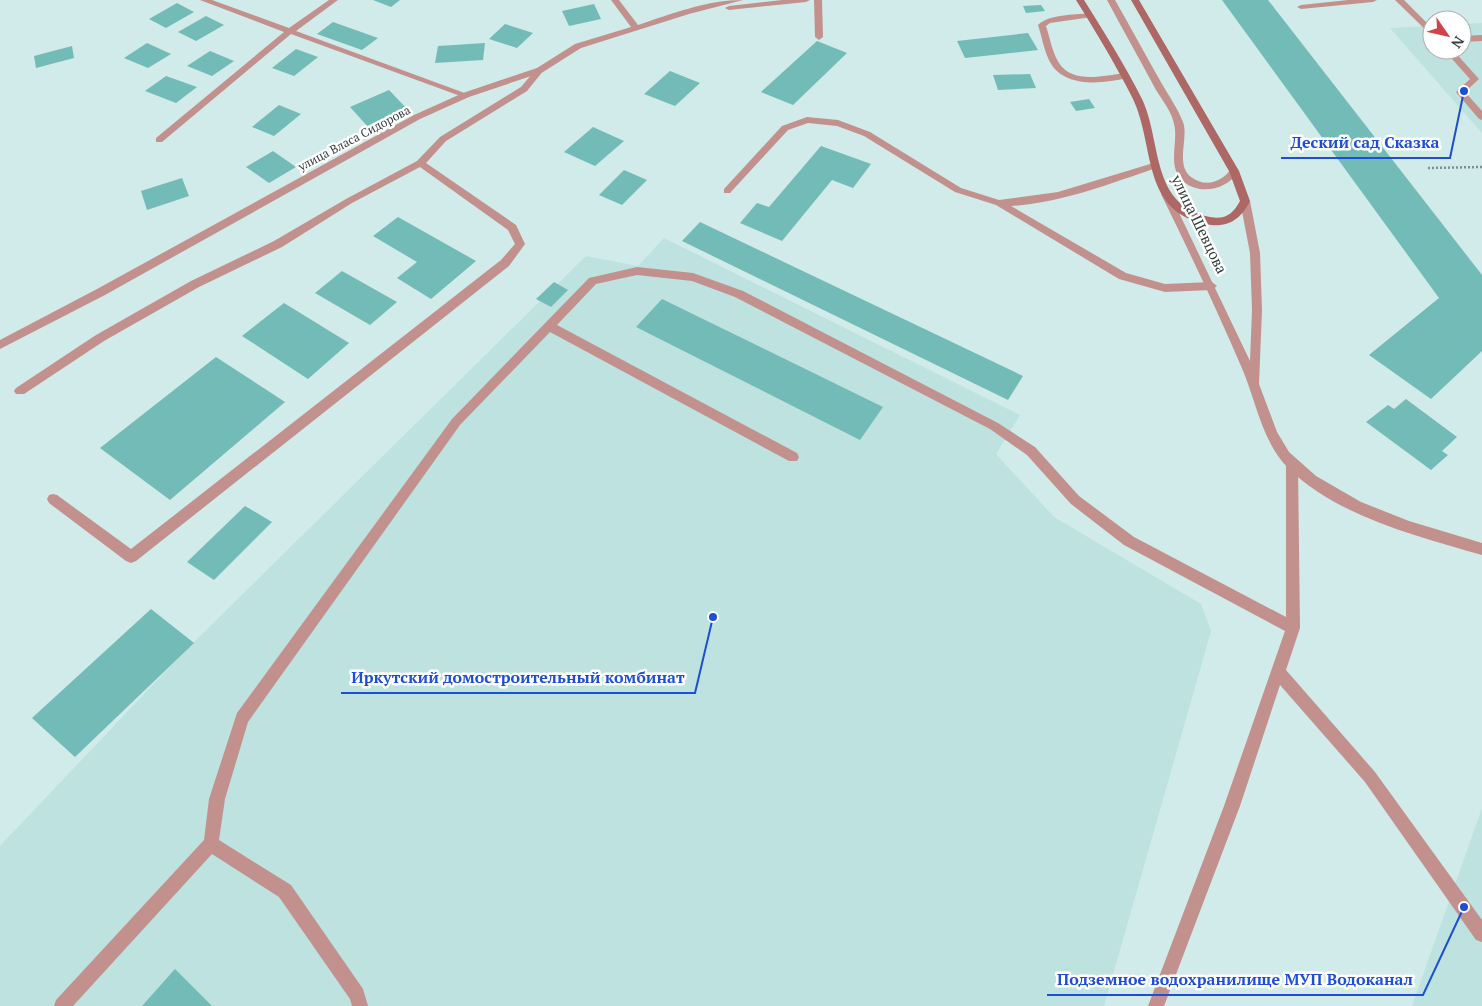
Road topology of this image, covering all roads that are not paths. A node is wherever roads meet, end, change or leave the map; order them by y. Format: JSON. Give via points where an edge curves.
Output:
{"nodes":[{"id":1,"x":204,"y":0,"type":"edge"},
{"id":2,"x":334,"y":0,"type":"edge"},
{"id":3,"x":615,"y":0,"type":"edge"},
{"id":4,"x":739,"y":0,"type":"edge"},
{"id":5,"x":806,"y":0,"type":"edge"},
{"id":6,"x":818,"y":0,"type":"edge"},
{"id":7,"x":1080,"y":0,"type":"edge"},
{"id":8,"x":1110,"y":0,"type":"edge"},
{"id":9,"x":1134,"y":0,"type":"edge"},
{"id":10,"x":1374,"y":0,"type":"edge"},
{"id":11,"x":1399,"y":0,"type":"edge"},
{"id":12,"x":1301,"y":7,"type":"dead end"},
{"id":13,"x":687,"y":12,"type":"junction"},
{"id":14,"x":1089,"y":15,"type":"junction"},
{"id":15,"x":1422,"y":23,"type":"edge"},
{"id":16,"x":635,"y":27,"type":"junction"},
{"id":17,"x":289,"y":32,"type":"junction"},
{"id":18,"x":819,"y":37,"type":"dead end"},
{"id":19,"x":1457,"y":60,"type":"edge"},
{"id":20,"x":540,"y":70,"type":"junction"},
{"id":21,"x":1124,"y":76,"type":"junction"},
{"id":22,"x":466,"y":95,"type":"junction"},
{"id":23,"x":1482,"y":117,"type":"edge"},
{"id":24,"x":159,"y":140,"type":"dead end"},
{"id":25,"x":420,"y":163,"type":"junction"},
{"id":26,"x":1153,"y":166,"type":"junction"},
{"id":27,"x":1234,"y":171,"type":"junction"},
{"id":28,"x":727,"y":192,"type":"dead end"},
{"id":29,"x":1166,"y":194,"type":"junction"},
{"id":30,"x":1245,"y":201,"type":"junction"},
{"id":31,"x":999,"y":204,"type":"junction"},
{"id":32,"x":1212,"y":286,"type":"junction"},
{"id":33,"x":549,"y":326,"type":"junction"},
{"id":34,"x":0,"y":344,"type":"edge"},
{"id":35,"x":1255,"y":386,"type":"junction"},
{"id":36,"x":20,"y":391,"type":"dead end"},
{"id":37,"x":794,"y":457,"type":"dead end"},
{"id":38,"x":1292,"y":464,"type":"junction"},
{"id":39,"x":54,"y":500,"type":"dead end"},
{"id":40,"x":1482,"y":549,"type":"edge"},
{"id":41,"x":1293,"y":628,"type":"junction"},
{"id":42,"x":1278,"y":672,"type":"junction"},
{"id":43,"x":210,"y":844,"type":"junction"},
{"id":44,"x":1482,"y":934,"type":"edge"},
{"id":45,"x":62,"y":1006,"type":"edge"},
{"id":46,"x":360,"y":1006,"type":"edge"},
{"id":47,"x":1156,"y":1006,"type":"edge"}],
"edges":[{"from":1,"to":17,"type":"street"},
{"from":2,"to":17,"type":"street"},
{"from":3,"to":16,"type":"street"},
{"from":4,"to":13,"type":"street","name":"улица Власа Сидорова"},
{"from":5,"to":13,"type":"street"},
{"from":6,"to":18,"type":"street"},
{"from":7,"to":14,"type":"main road","name":"улица Шевцова"},
{"from":8,"to":27,"type":"street","via":[[1179,123],[1181,138],[1177,159],[1180,171],[1201,186],[1215,186],[1228,180]]},
{"from":9,"to":27,"type":"main road"},
{"from":10,"to":12,"type":"street"},
{"from":11,"to":15,"type":"street"},
{"from":13,"to":16,"type":"street","name":"улица Власа Сидорова"},
{"from":14,"to":21,"type":"main road","name":"улица Шевцова"},
{"from":14,"to":21,"type":"street","via":[[1048,21],[1042,25],[1055,64],[1064,73],[1085,80]]},
{"from":16,"to":20,"type":"street","name":"улица Власа Сидорова","via":[[578,46]]},
{"from":17,"to":22,"type":"street"},
{"from":17,"to":24,"type":"street"},
{"from":19,"to":23,"type":"street","via":[[1475,80],[1460,92]]},
{"from":20,"to":22,"type":"street","name":"улица Власа Сидорова"},
{"from":20,"to":25,"type":"street","via":[[524,89],[443,139]]},
{"from":21,"to":26,"type":"main road","name":"улица Шевцова","via":[[1148,127]]},
{"from":22,"to":34,"type":"street","name":"улица Власа Сидорова","via":[[401,126],[102,292]]},
{"from":25,"to":36,"type":"street","via":[[278,244],[195,284],[100,338]]},
{"from":25,"to":39,"type":"street","via":[[512,228],[520,244],[505,263],[131,557]]},
{"from":26,"to":29,"type":"main road","name":"улица Шевцова"},
{"from":26,"to":31,"type":"street","via":[[1026,203]]},
{"from":27,"to":30,"type":"main road"},
{"from":28,"to":31,"type":"street","via":[[785,128],[807,120],[838,123],[867,134],[958,190]]},
{"from":29,"to":30,"type":"main road","via":[[1197,217],[1214,222],[1229,220],[1240,212]]},
{"from":29,"to":32,"type":"street","name":"улица Шевцова"},
{"from":30,"to":35,"type":"street","via":[[1255,252]]},
{"from":31,"to":32,"type":"street","via":[[1123,276],[1165,288]]},
{"from":32,"to":35,"type":"street","name":"улица Шевцова"},
{"from":33,"to":37,"type":"street"},
{"from":33,"to":41,"type":"street","via":[[593,281],[637,271],[693,277],[738,294],[994,426],[1031,451],[1075,500],[1129,541]]},
{"from":33,"to":43,"type":"street","via":[[456,422],[242,718],[217,799]]},
{"from":35,"to":38,"type":"street","name":"улица Шевцова","via":[[1268,426]]},
{"from":38,"to":40,"type":"street","via":[[1329,492],[1375,513]]},
{"from":38,"to":41,"type":"street"},
{"from":41,"to":42,"type":"street"},
{"from":42,"to":44,"type":"street","via":[[1370,777]]},
{"from":42,"to":47,"type":"street","via":[[1232,806]]},
{"from":43,"to":45,"type":"street"},
{"from":43,"to":46,"type":"street","via":[[285,891],[357,995]]}]}
